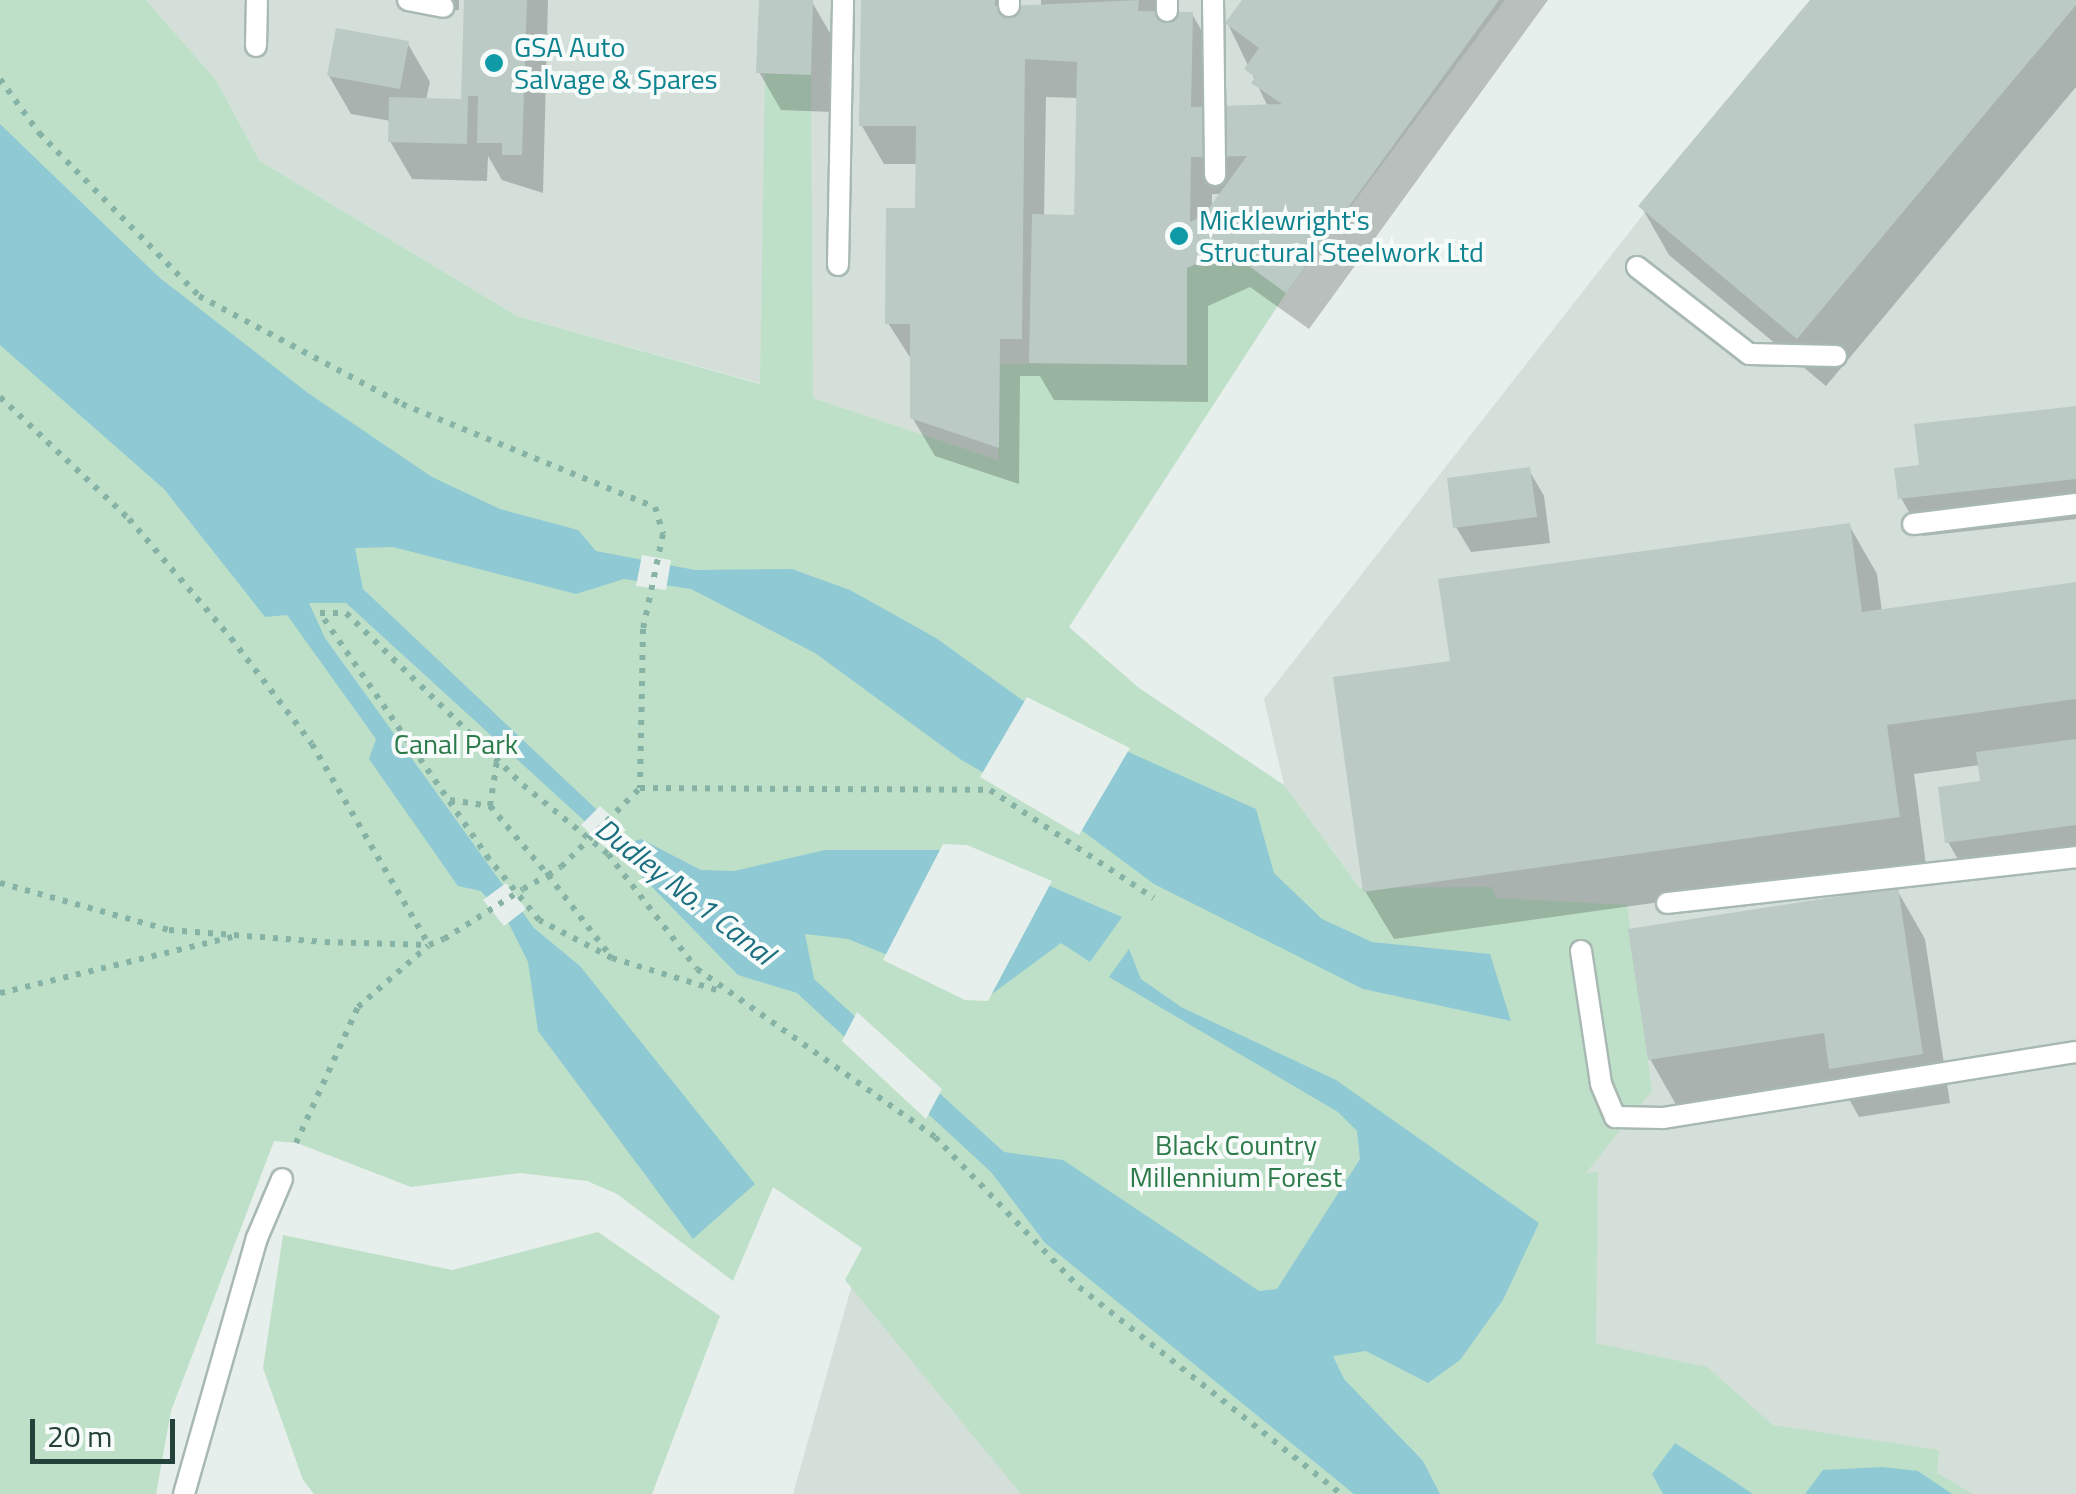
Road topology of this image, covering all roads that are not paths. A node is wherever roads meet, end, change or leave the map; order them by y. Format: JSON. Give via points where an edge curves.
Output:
{"nodes":[{"id":1,"x":258,"y":0,"type":"edge"},
{"id":2,"x":408,"y":0,"type":"edge"},
{"id":3,"x":843,"y":0,"type":"edge"},
{"id":4,"x":1213,"y":0,"type":"edge"},
{"id":5,"x":443,"y":7,"type":"dead end"},
{"id":6,"x":256,"y":46,"type":"dead end"},
{"id":7,"x":1215,"y":176,"type":"dead end"},
{"id":8,"x":838,"y":265,"type":"dead end"},
{"id":9,"x":1637,"y":267,"type":"dead end"},
{"id":10,"x":1836,"y":356,"type":"dead end"},
{"id":11,"x":2076,"y":504,"type":"edge"},
{"id":12,"x":1913,"y":524,"type":"dead end"},
{"id":13,"x":2076,"y":858,"type":"edge"},
{"id":14,"x":1667,"y":903,"type":"dead end"},
{"id":15,"x":1582,"y":951,"type":"dead end"},
{"id":16,"x":2076,"y":1052,"type":"edge"},
{"id":17,"x":282,"y":1179,"type":"dead end"},
{"id":18,"x":184,"y":1494,"type":"edge"}],
"edges":[{"from":1,"to":6,"type":"lane"},
{"from":2,"to":5,"type":"lane"},
{"from":3,"to":8,"type":"lane"},
{"from":4,"to":7,"type":"lane"},
{"from":9,"to":10,"type":"lane","via":[[1749,354]]},
{"from":11,"to":12,"type":"lane"},
{"from":13,"to":14,"type":"lane"},
{"from":15,"to":16,"type":"lane","via":[[1600,1084],[1616,1117],[1664,1118]]},
{"from":17,"to":18,"type":"lane","via":[[258,1238]]}]}
